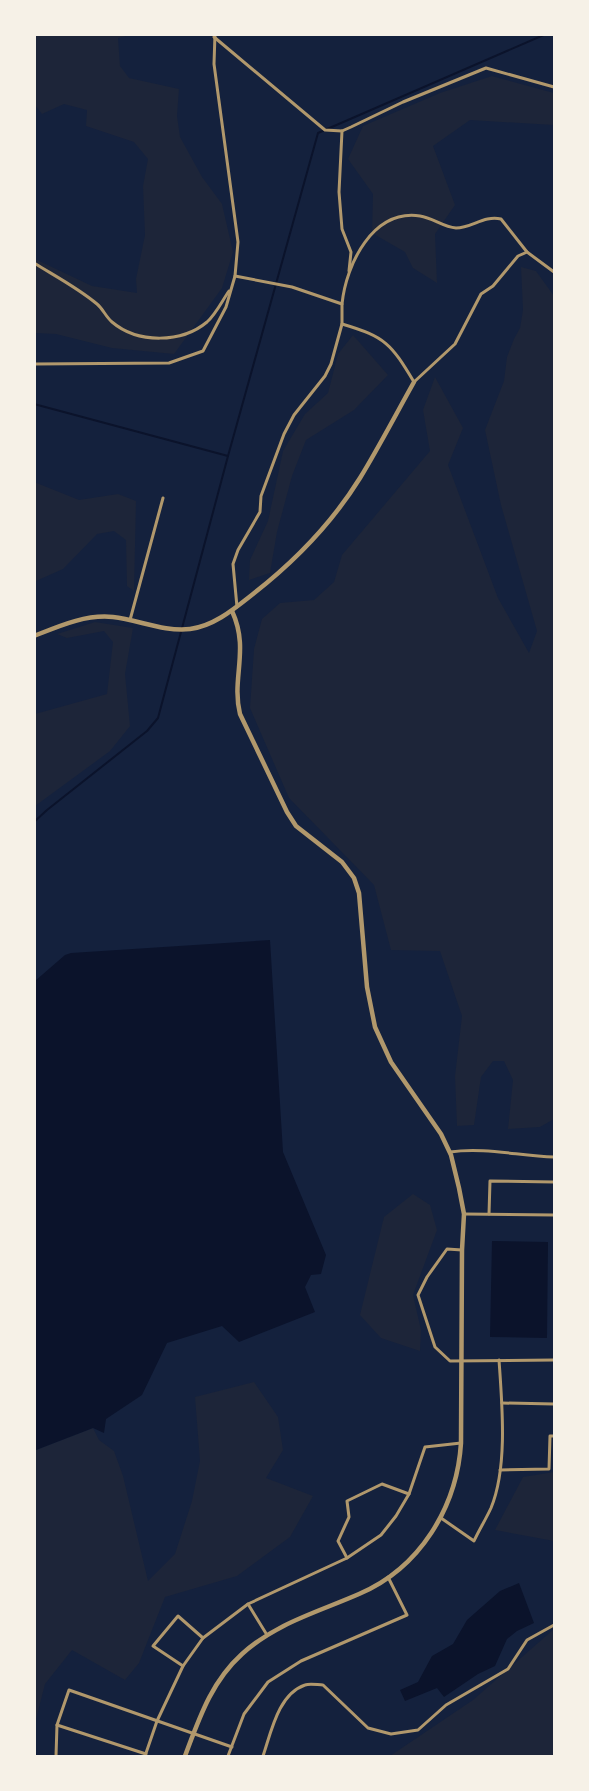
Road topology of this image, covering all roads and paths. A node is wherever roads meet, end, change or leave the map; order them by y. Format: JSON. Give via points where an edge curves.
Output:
{"nodes":[{"id":1,"x":215,"y":36,"type":"edge"},
{"id":2,"x":555,"y":87,"type":"edge"},
{"id":3,"x":342,"y":131,"type":"junction"},
{"id":4,"x":527,"y":252,"type":"junction"},
{"id":5,"x":34,"y":263,"type":"edge"},
{"id":6,"x":555,"y":272,"type":"edge"},
{"id":7,"x":349,"y":275,"type":"junction"},
{"id":8,"x":235,"y":276,"type":"junction"},
{"id":9,"x":230,"y":290,"type":"junction"},
{"id":10,"x":342,"y":304,"type":"junction"},
{"id":11,"x":342,"y":324,"type":"junction"},
{"id":12,"x":34,"y":364,"type":"edge"},
{"id":13,"x":414,"y":382,"type":"junction"},
{"id":14,"x":163,"y":498,"type":"dead end"},
{"id":15,"x":237,"y":607,"type":"junction"},
{"id":16,"x":232,"y":611,"type":"junction"},
{"id":17,"x":130,"y":620,"type":"junction"},
{"id":18,"x":34,"y":636,"type":"edge"},
{"id":19,"x":450,"y":1152,"type":"junction"},
{"id":20,"x":555,"y":1156,"type":"edge"},
{"id":21,"x":555,"y":1182,"type":"edge"},
{"id":22,"x":464,"y":1214,"type":"junction"},
{"id":23,"x":489,"y":1214,"type":"junction"},
{"id":24,"x":555,"y":1215,"type":"edge"},
{"id":25,"x":462,"y":1250,"type":"junction"},
{"id":26,"x":499,"y":1360,"type":"junction"},
{"id":27,"x":555,"y":1360,"type":"edge"},
{"id":28,"x":462,"y":1361,"type":"junction"},
{"id":29,"x":502,"y":1403,"type":"junction"},
{"id":30,"x":555,"y":1404,"type":"edge"},
{"id":31,"x":555,"y":1436,"type":"edge"},
{"id":32,"x":461,"y":1443,"type":"junction"},
{"id":33,"x":500,"y":1470,"type":"junction"},
{"id":34,"x":409,"y":1494,"type":"junction"},
{"id":35,"x":441,"y":1518,"type":"junction"},
{"id":36,"x":347,"y":1558,"type":"junction"},
{"id":37,"x":388,"y":1577,"type":"junction"},
{"id":38,"x":248,"y":1604,"type":"junction"},
{"id":39,"x":555,"y":1624,"type":"edge"},
{"id":40,"x":267,"y":1635,"type":"junction"},
{"id":41,"x":202,"y":1638,"type":"junction"},
{"id":42,"x":183,"y":1666,"type":"junction"},
{"id":43,"x":157,"y":1721,"type":"junction"},
{"id":44,"x":57,"y":1725,"type":"junction"},
{"id":45,"x":194,"y":1734,"type":"junction"},
{"id":46,"x":232,"y":1747,"type":"junction"},
{"id":47,"x":145,"y":1755,"type":"edge"},
{"id":48,"x":56,"y":1756,"type":"edge"},
{"id":49,"x":185,"y":1756,"type":"edge"},
{"id":50,"x":228,"y":1756,"type":"edge"},
{"id":51,"x":263,"y":1756,"type":"edge"}],
"edges":[{"from":1,"to":3,"type":"street","via":[[320,127]]},
{"from":1,"to":8,"type":"street","via":[[214,64],[238,242]]},
{"from":2,"to":3,"type":"street","via":[[486,68]]},
{"from":3,"to":7,"type":"street","via":[[339,192],[342,229],[351,252]]},
{"from":4,"to":6,"type":"street"},
{"from":4,"to":7,"type":"street","via":[[501,219],[489,218],[456,228],[408,215],[380,226],[361,249]]},
{"from":4,"to":13,"type":"street","via":[[518,256],[481,294],[455,344]]},
{"from":5,"to":9,"type":"street","via":[[99,305],[118,326],[153,338],[169,338],[198,329],[210,320]]},
{"from":7,"to":10,"type":"street"},
{"from":8,"to":9,"type":"street"},
{"from":8,"to":10,"type":"street","via":[[292,287]]},
{"from":9,"to":12,"type":"street","via":[[226,307],[203,351],[180,360]]},
{"from":10,"to":11,"type":"street"},
{"from":11,"to":13,"type":"street","via":[[369,332],[390,346]]},
{"from":11,"to":15,"type":"street","via":[[331,364],[284,434],[261,496],[260,512],[238,550],[233,564]]},
{"from":13,"to":15,"type":"street","via":[[359,480],[316,536],[278,575]]},
{"from":14,"to":17,"type":"street"},
{"from":15,"to":16,"type":"street"},
{"from":16,"to":17,"type":"street","via":[[210,623],[178,630]]},
{"from":16,"to":19,"type":"street","via":[[242,648],[237,703],[244,725],[297,826],[342,862],[354,878],[375,1027],[391,1062],[430,1116]]},
{"from":17,"to":18,"type":"street","via":[[88,617]]},
{"from":19,"to":20,"type":"street"},
{"from":19,"to":22,"type":"street"},
{"from":21,"to":23,"type":"street","via":[[490,1181]]},
{"from":22,"to":23,"type":"street"},
{"from":22,"to":25,"type":"street"},
{"from":23,"to":24,"type":"street"},
{"from":25,"to":28,"type":"street"},
{"from":25,"to":28,"type":"street","via":[[447,1249],[418,1295],[435,1347],[450,1361]]},
{"from":26,"to":27,"type":"street"},
{"from":26,"to":28,"type":"street"},
{"from":26,"to":29,"type":"street"},
{"from":28,"to":32,"type":"street"},
{"from":29,"to":30,"type":"street"},
{"from":29,"to":33,"type":"street"},
{"from":31,"to":33,"type":"street","via":[[550,1436],[549,1469]]},
{"from":32,"to":34,"type":"street","via":[[425,1447]]},
{"from":32,"to":35,"type":"street","via":[[460,1465]]},
{"from":33,"to":35,"type":"street","via":[[492,1507],[474,1541]]},
{"from":34,"to":36,"type":"street","via":[[381,1535]]},
{"from":34,"to":36,"type":"street","via":[[382,1484],[347,1502],[349,1517],[338,1541]]},
{"from":35,"to":37,"type":"street","via":[[423,1545]]},
{"from":36,"to":38,"type":"street"},
{"from":37,"to":40,"type":"street","via":[[362,1593]]},
{"from":37,"to":46,"type":"street","via":[[407,1616],[301,1661],[268,1682],[244,1714]]},
{"from":38,"to":40,"type":"street"},
{"from":38,"to":41,"type":"street"},
{"from":39,"to":51,"type":"street","via":[[527,1640],[508,1669],[446,1705],[418,1730],[391,1734],[368,1728],[324,1685],[306,1684],[291,1693],[279,1711]]},
{"from":40,"to":45,"type":"street","via":[[241,1654],[218,1681]]},
{"from":41,"to":42,"type":"street"},
{"from":41,"to":42,"type":"street","via":[[178,1616],[153,1646]]},
{"from":42,"to":43,"type":"street"},
{"from":43,"to":44,"type":"street","via":[[69,1690]]},
{"from":43,"to":45,"type":"street"},
{"from":43,"to":47,"type":"street"},
{"from":44,"to":47,"type":"street"},
{"from":44,"to":48,"type":"street"},
{"from":45,"to":46,"type":"street"},
{"from":45,"to":49,"type":"street"},
{"from":46,"to":50,"type":"street"}]}
